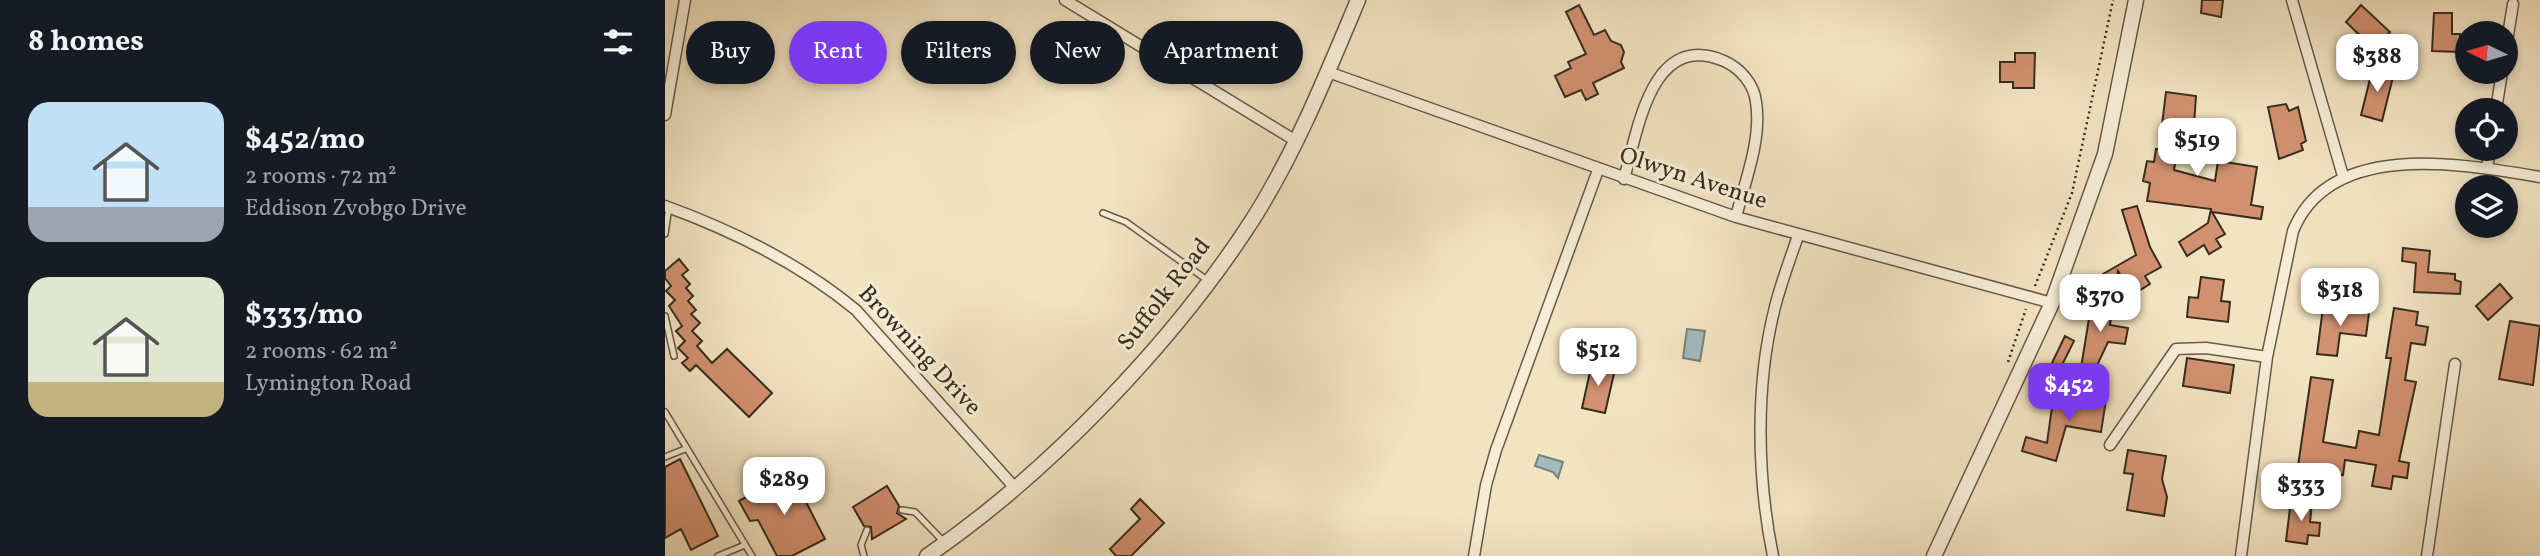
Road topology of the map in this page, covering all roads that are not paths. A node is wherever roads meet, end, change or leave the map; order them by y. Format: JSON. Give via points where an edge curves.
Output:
{"nodes":[{"id":1,"x":685,"y":0,"type":"edge"},
{"id":2,"x":1065,"y":0,"type":"edge"},
{"id":3,"x":1357,"y":0,"type":"edge"},
{"id":4,"x":2136,"y":0,"type":"edge"},
{"id":5,"x":2292,"y":0,"type":"edge"},
{"id":6,"x":2513,"y":4,"type":"dead end"},
{"id":7,"x":2510,"y":21,"type":"edge"},
{"id":8,"x":1328,"y":72,"type":"junction"},
{"id":9,"x":665,"y":115,"type":"edge"},
{"id":10,"x":1296,"y":141,"type":"junction"},
{"id":11,"x":2488,"y":161,"type":"edge"},
{"id":12,"x":2487,"y":168,"type":"junction"},
{"id":13,"x":1598,"y":170,"type":"junction"},
{"id":14,"x":2343,"y":176,"type":"junction"},
{"id":15,"x":2540,"y":177,"type":"edge"},
{"id":16,"x":1624,"y":179,"type":"junction"},
{"id":17,"x":667,"y":206,"type":"edge"},
{"id":18,"x":1103,"y":214,"type":"dead end"},
{"id":19,"x":1736,"y":217,"type":"junction"},
{"id":20,"x":665,"y":234,"type":"edge"},
{"id":21,"x":1798,"y":236,"type":"junction"},
{"id":22,"x":1207,"y":280,"type":"junction"},
{"id":23,"x":2052,"y":303,"type":"junction"},
{"id":24,"x":665,"y":316,"type":"edge"},
{"id":25,"x":674,"y":356,"type":"dead end"},
{"id":26,"x":2267,"y":356,"type":"junction"},
{"id":27,"x":2455,"y":364,"type":"dead end"},
{"id":28,"x":665,"y":412,"type":"edge"},
{"id":29,"x":2110,"y":445,"type":"dead end"},
{"id":30,"x":685,"y":449,"type":"junction"},
{"id":31,"x":665,"y":457,"type":"edge"},
{"id":32,"x":1015,"y":488,"type":"junction"},
{"id":33,"x":902,"y":510,"type":"dead end"},
{"id":34,"x":867,"y":530,"type":"dead end"},
{"id":35,"x":946,"y":543,"type":"junction"},
{"id":36,"x":745,"y":545,"type":"junction"},
{"id":37,"x":718,"y":556,"type":"edge"},
{"id":38,"x":752,"y":556,"type":"edge"},
{"id":39,"x":864,"y":556,"type":"edge"},
{"id":40,"x":927,"y":556,"type":"edge"},
{"id":41,"x":1473,"y":556,"type":"edge"},
{"id":42,"x":1773,"y":556,"type":"edge"},
{"id":43,"x":1934,"y":556,"type":"edge"},
{"id":44,"x":2241,"y":556,"type":"edge"},
{"id":45,"x":2427,"y":556,"type":"edge"}],
"edges":[{"from":1,"to":9,"type":"street"},
{"from":2,"to":10,"type":"street"},
{"from":3,"to":8,"type":"street","name":"Suffolk Road"},
{"from":4,"to":23,"type":"street","via":[[2105,154]]},
{"from":5,"to":14,"type":"street"},
{"from":6,"to":7,"type":"street"},
{"from":8,"to":10,"type":"street","name":"Suffolk Road"},
{"from":8,"to":13,"type":"street","name":"Olwyn Avenue"},
{"from":10,"to":22,"type":"street","name":"Suffolk Road","via":[[1252,219]]},
{"from":11,"to":12,"type":"street"},
{"from":12,"to":14,"type":"street","via":[[2421,162]]},
{"from":12,"to":15,"type":"street"},
{"from":13,"to":16,"type":"street","name":"Olwyn Avenue"},
{"from":13,"to":41,"type":"street","via":[[1496,450]]},
{"from":14,"to":26,"type":"street","via":[[2301,212]]},
{"from":16,"to":19,"type":"street","name":"Olwyn Avenue"},
{"from":16,"to":19,"type":"street","via":[[1657,79],[1684,57],[1727,62],[1749,82],[1756,100],[1757,128]]},
{"from":17,"to":20,"type":"lane"},
{"from":17,"to":32,"type":"street","name":"Browning Drive","via":[[770,251],[856,310]]},
{"from":18,"to":22,"type":"lane","via":[[1126,222]]},
{"from":19,"to":21,"type":"street","name":"Olwyn Avenue"},
{"from":21,"to":23,"type":"street","name":"Olwyn Avenue"},
{"from":21,"to":42,"type":"street","via":[[1775,308],[1761,411]]},
{"from":22,"to":32,"type":"street","name":"Suffolk Road","via":[[1161,343]]},
{"from":23,"to":43,"type":"street"},
{"from":24,"to":25,"type":"lane"},
{"from":26,"to":29,"type":"street","via":[[2178,348]]},
{"from":26,"to":44,"type":"street"},
{"from":27,"to":45,"type":"street"},
{"from":28,"to":30,"type":"lane"},
{"from":30,"to":31,"type":"lane"},
{"from":30,"to":36,"type":"lane"},
{"from":32,"to":35,"type":"street","name":"Suffolk Road"},
{"from":33,"to":35,"type":"lane","via":[[915,512]]},
{"from":34,"to":39,"type":"lane","via":[[861,545]]},
{"from":35,"to":40,"type":"street","name":"Suffolk Road"},
{"from":36,"to":37,"type":"lane"},
{"from":36,"to":38,"type":"lane"}]}
